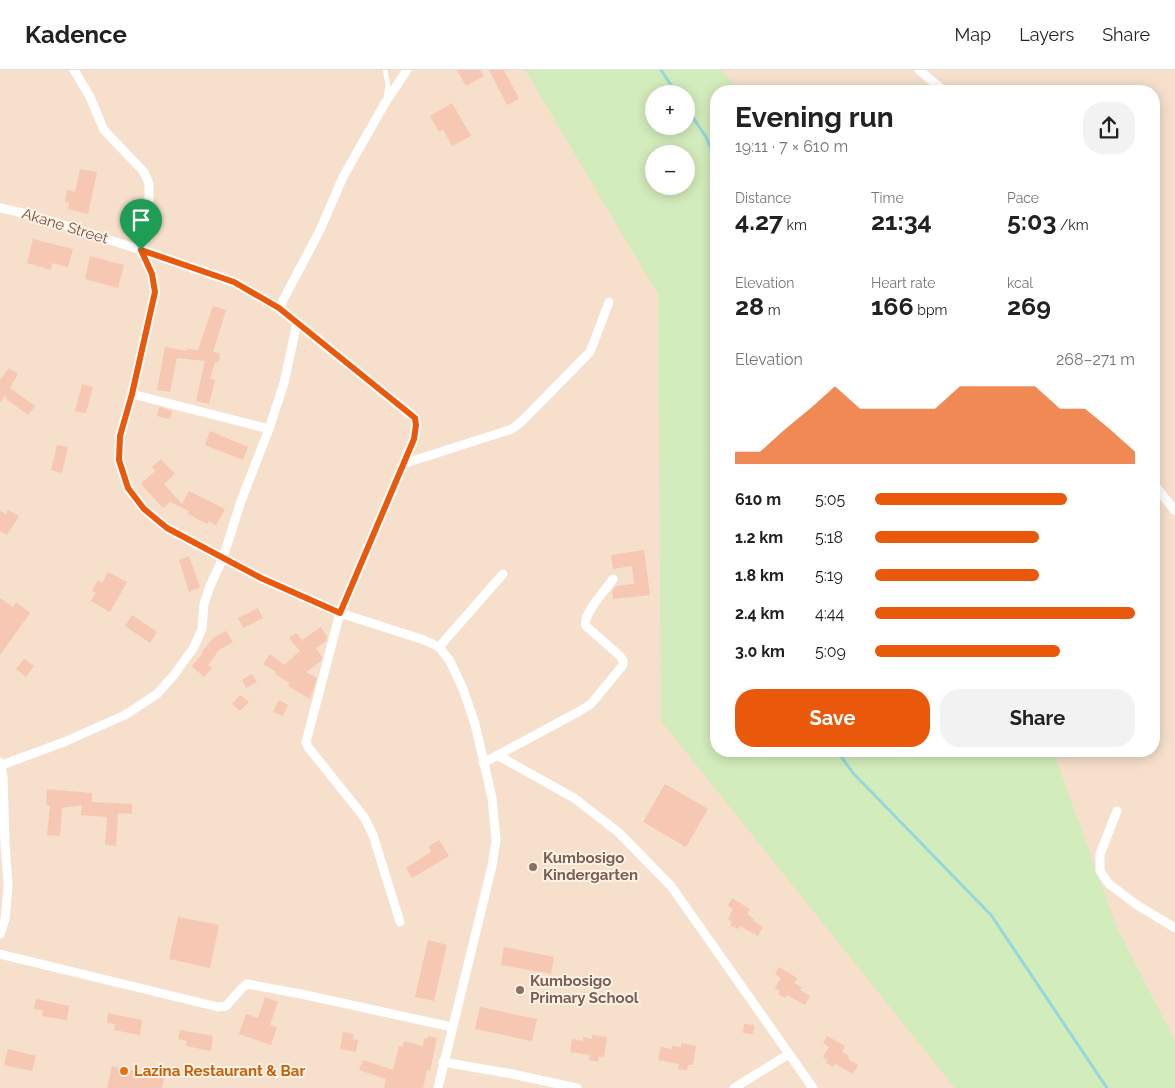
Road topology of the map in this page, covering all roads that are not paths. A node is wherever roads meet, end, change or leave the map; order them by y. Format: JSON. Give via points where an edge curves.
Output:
{"nodes":[{"id":1,"x":74,"y":70,"type":"edge"},
{"id":2,"x":385,"y":70,"type":"edge"},
{"id":3,"x":407,"y":70,"type":"edge"},
{"id":4,"x":919,"y":70,"type":"edge"},
{"id":5,"x":937,"y":85,"type":"edge"},
{"id":6,"x":385,"y":103,"type":"junction"},
{"id":7,"x":0,"y":208,"type":"edge"},
{"id":8,"x":141,"y":250,"type":"junction"},
{"id":9,"x":609,"y":302,"type":"dead end"},
{"id":10,"x":279,"y":308,"type":"junction"},
{"id":11,"x":297,"y":323,"type":"junction"},
{"id":12,"x":132,"y":394,"type":"junction"},
{"id":13,"x":269,"y":429,"type":"junction"},
{"id":14,"x":403,"y":464,"type":"junction"},
{"id":15,"x":1160,"y":492,"type":"edge"},
{"id":16,"x":1175,"y":511,"type":"edge"},
{"id":17,"x":223,"y":558,"type":"junction"},
{"id":18,"x":503,"y":574,"type":"dead end"},
{"id":19,"x":614,"y":579,"type":"dead end"},
{"id":20,"x":340,"y":613,"type":"junction"},
{"id":21,"x":439,"y":647,"type":"junction"},
{"id":22,"x":497,"y":755,"type":"junction"},
{"id":23,"x":1,"y":763,"type":"edge"},
{"id":24,"x":483,"y":763,"type":"junction"},
{"id":25,"x":1117,"y":811,"type":"dead end"},
{"id":26,"x":400,"y":922,"type":"dead end"},
{"id":27,"x":1175,"y":928,"type":"edge"},
{"id":28,"x":0,"y":934,"type":"edge"},
{"id":29,"x":0,"y":954,"type":"edge"},
{"id":30,"x":452,"y":1027,"type":"junction"},
{"id":31,"x":790,"y":1054,"type":"junction"},
{"id":32,"x":443,"y":1062,"type":"junction"},
{"id":33,"x":438,"y":1088,"type":"edge"},
{"id":34,"x":577,"y":1088,"type":"edge"},
{"id":35,"x":734,"y":1088,"type":"edge"},
{"id":36,"x":813,"y":1088,"type":"edge"}],
"edges":[{"from":1,"to":8,"type":"street","via":[[104,130],[144,172],[149,184],[149,227]]},
{"from":2,"to":6,"type":"lane","via":[[388,85]]},
{"from":3,"to":6,"type":"street"},
{"from":4,"to":5,"type":"street"},
{"from":6,"to":10,"type":"street","via":[[343,177],[320,230]]},
{"from":7,"to":8,"type":"street","name":"Akane Street"},
{"from":8,"to":10,"type":"street","name":"Akane Street","via":[[234,282]]},
{"from":8,"to":12,"type":"street","via":[[152,274],[155,292]]},
{"from":9,"to":14,"type":"street","via":[[590,352],[521,422],[512,429]]},
{"from":10,"to":11,"type":"street","name":"Akane Street"},
{"from":11,"to":13,"type":"street","via":[[284,383]]},
{"from":11,"to":14,"type":"street","name":"Akane Street","via":[[415,418],[414,439]]},
{"from":12,"to":13,"type":"street"},
{"from":12,"to":17,"type":"street","via":[[120,436],[119,460],[128,488],[144,509],[167,528]]},
{"from":13,"to":17,"type":"street"},
{"from":14,"to":20,"type":"street"},
{"from":15,"to":16,"type":"street"},
{"from":17,"to":20,"type":"street","via":[[283,589]]},
{"from":17,"to":23,"type":"street","via":[[204,604],[202,629],[194,647],[158,694],[125,715],[64,742]]},
{"from":18,"to":21,"type":"street"},
{"from":19,"to":22,"type":"street","via":[[584,622],[620,656],[622,665],[591,704]]},
{"from":20,"to":21,"type":"street"},
{"from":20,"to":26,"type":"street","via":[[306,742],[364,817],[373,835]]},
{"from":21,"to":24,"type":"street","via":[[450,661],[463,689]]},
{"from":22,"to":24,"type":"street"},
{"from":22,"to":31,"type":"street","via":[[574,798],[618,832],[671,886]]},
{"from":23,"to":28,"type":"street","via":[[8,886]]},
{"from":24,"to":30,"type":"street","via":[[492,798],[496,840]]},
{"from":25,"to":27,"type":"street","via":[[1100,854],[1100,871],[1109,884]]},
{"from":29,"to":30,"type":"street","via":[[218,1007],[226,1006],[247,984]]},
{"from":30,"to":32,"type":"street"},
{"from":31,"to":35,"type":"street"},
{"from":31,"to":36,"type":"street"},
{"from":32,"to":33,"type":"street"},
{"from":32,"to":34,"type":"street"}]}
